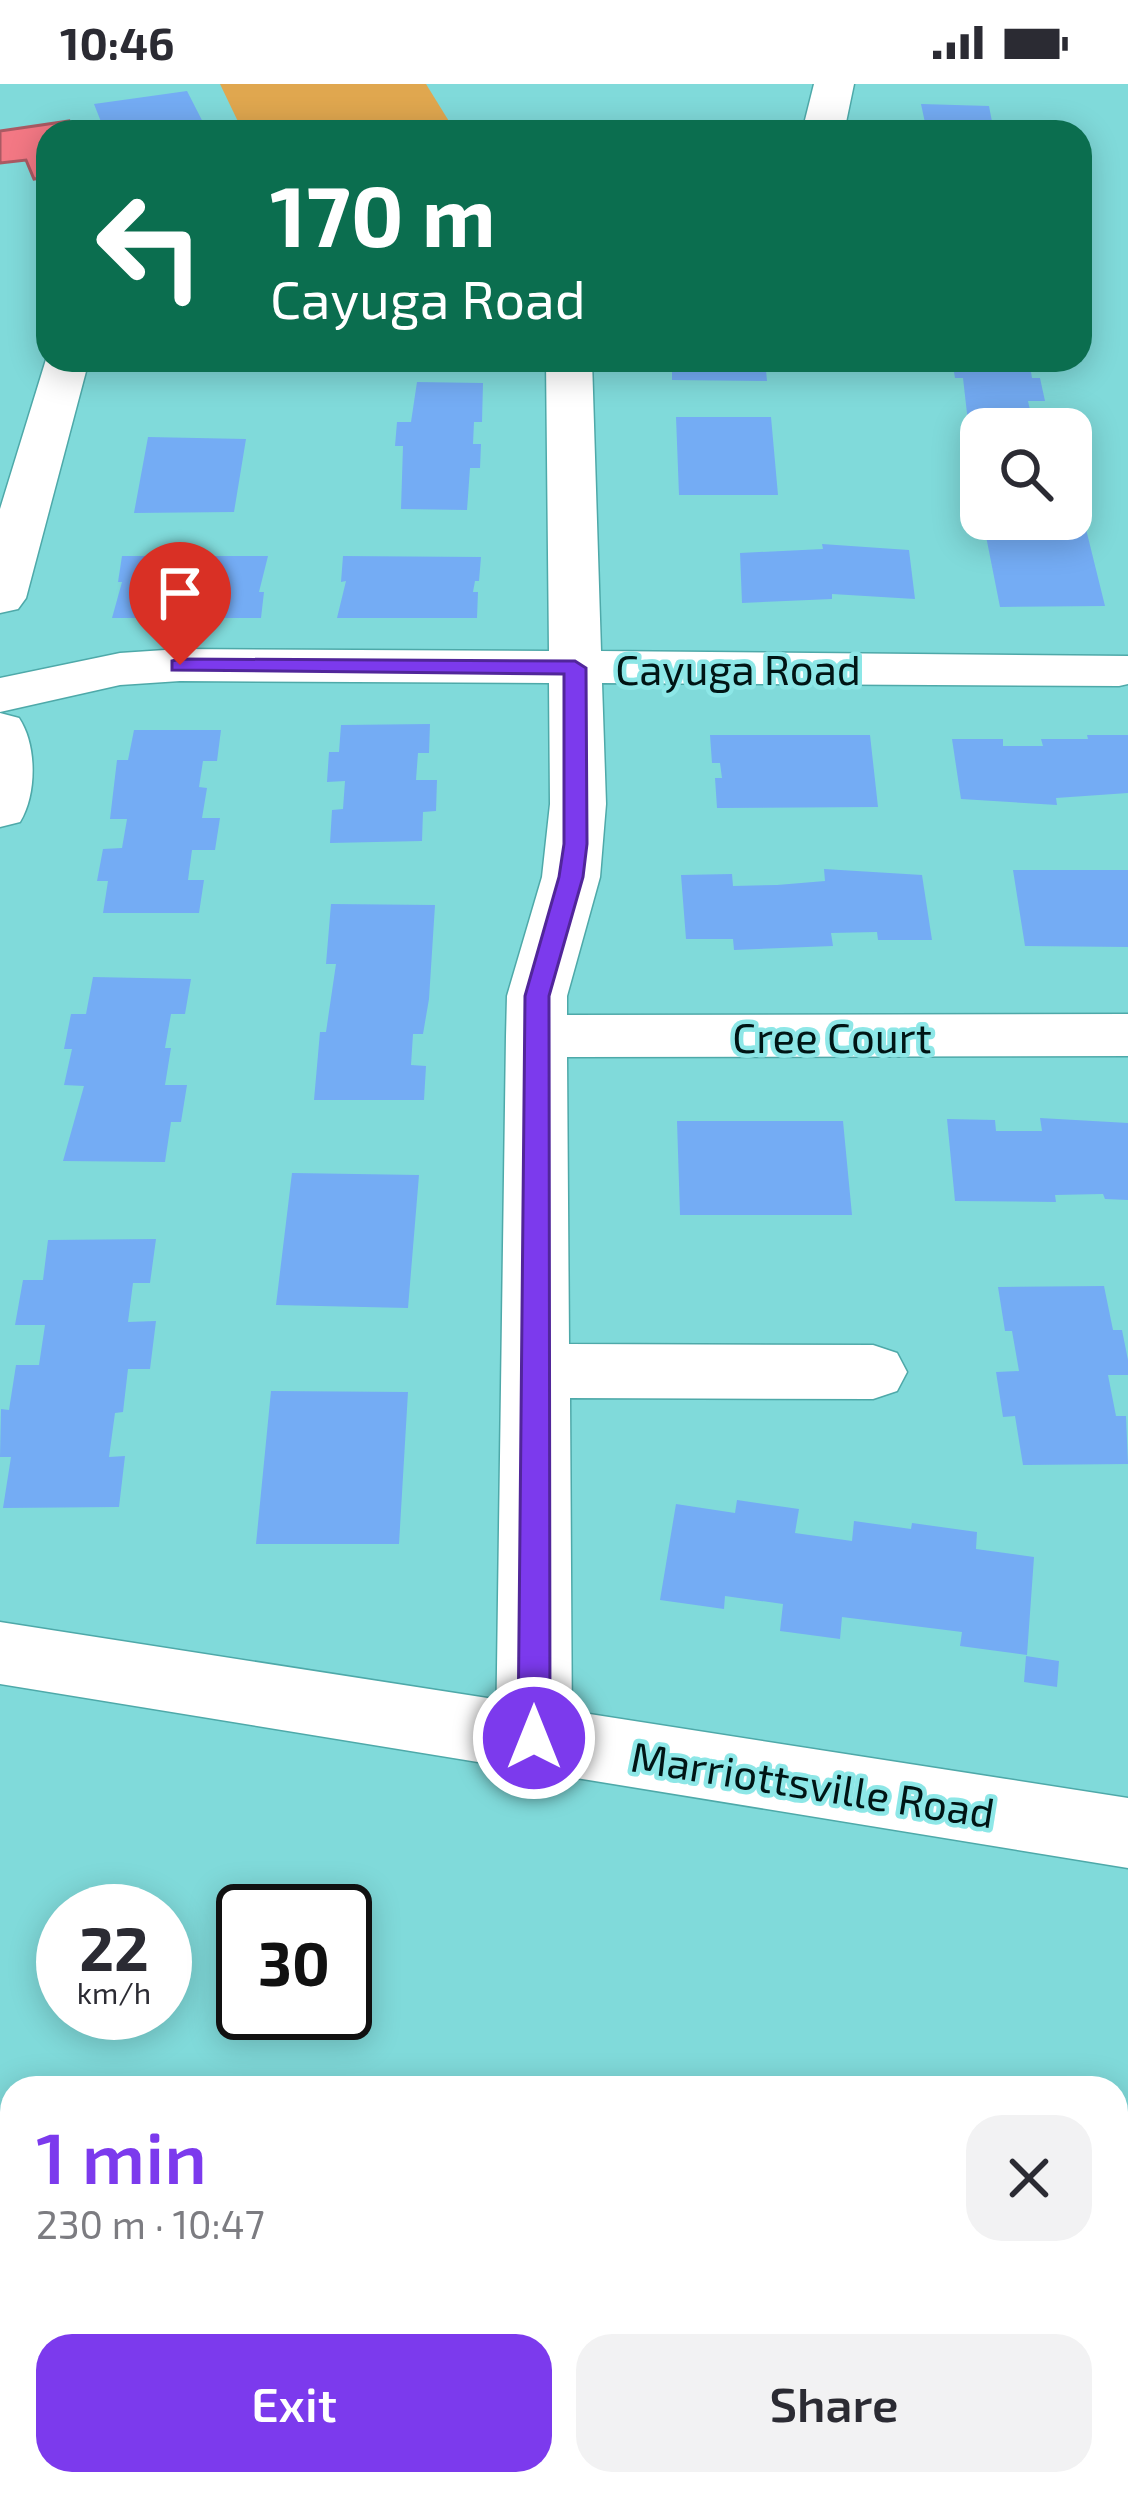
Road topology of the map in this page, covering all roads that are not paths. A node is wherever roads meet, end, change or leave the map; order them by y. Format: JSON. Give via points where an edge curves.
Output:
{"nodes":[{"id":1,"x":834,"y":84,"type":"edge"},
{"id":2,"x":826,"y":120,"type":"edge"},
{"id":3,"x":63,"y":372,"type":"edge"},
{"id":4,"x":568,"y":372,"type":"edge"},
{"id":5,"x":0,"y":598,"type":"edge"},
{"id":6,"x":575,"y":668,"type":"junction"},
{"id":7,"x":1119,"y":670,"type":"dead end"},
{"id":8,"x":0,"y":695,"type":"edge"},
{"id":9,"x":0,"y":730,"type":"edge"},
{"id":10,"x":0,"y":808,"type":"edge"},
{"id":11,"x":536,"y":1036,"type":"junction"},
{"id":12,"x":1128,"y":1036,"type":"edge"},
{"id":13,"x":535,"y":1371,"type":"junction"},
{"id":14,"x":873,"y":1372,"type":"dead end"},
{"id":15,"x":0,"y":1653,"type":"edge"},
{"id":16,"x":534,"y":1738,"type":"junction"},
{"id":17,"x":1128,"y":1833,"type":"edge"}],
"edges":[{"from":1,"to":2,"type":"street"},
{"from":3,"to":5,"type":"street"},
{"from":4,"to":6,"type":"street"},
{"from":6,"to":7,"type":"street","name":"Cayuga Road"},
{"from":6,"to":8,"type":"street","name":"Cayuga Road","via":[[180,665]]},
{"from":6,"to":11,"type":"street","via":[[575,844],[537,996]]},
{"from":9,"to":10,"type":"street"},
{"from":11,"to":12,"type":"street","name":"Cree Court"},
{"from":11,"to":13,"type":"street"},
{"from":13,"to":14,"type":"street"},
{"from":13,"to":16,"type":"street"},
{"from":15,"to":16,"type":"street","name":"Marriottsville Road"},
{"from":16,"to":17,"type":"street","name":"Marriottsville Road"}]}
